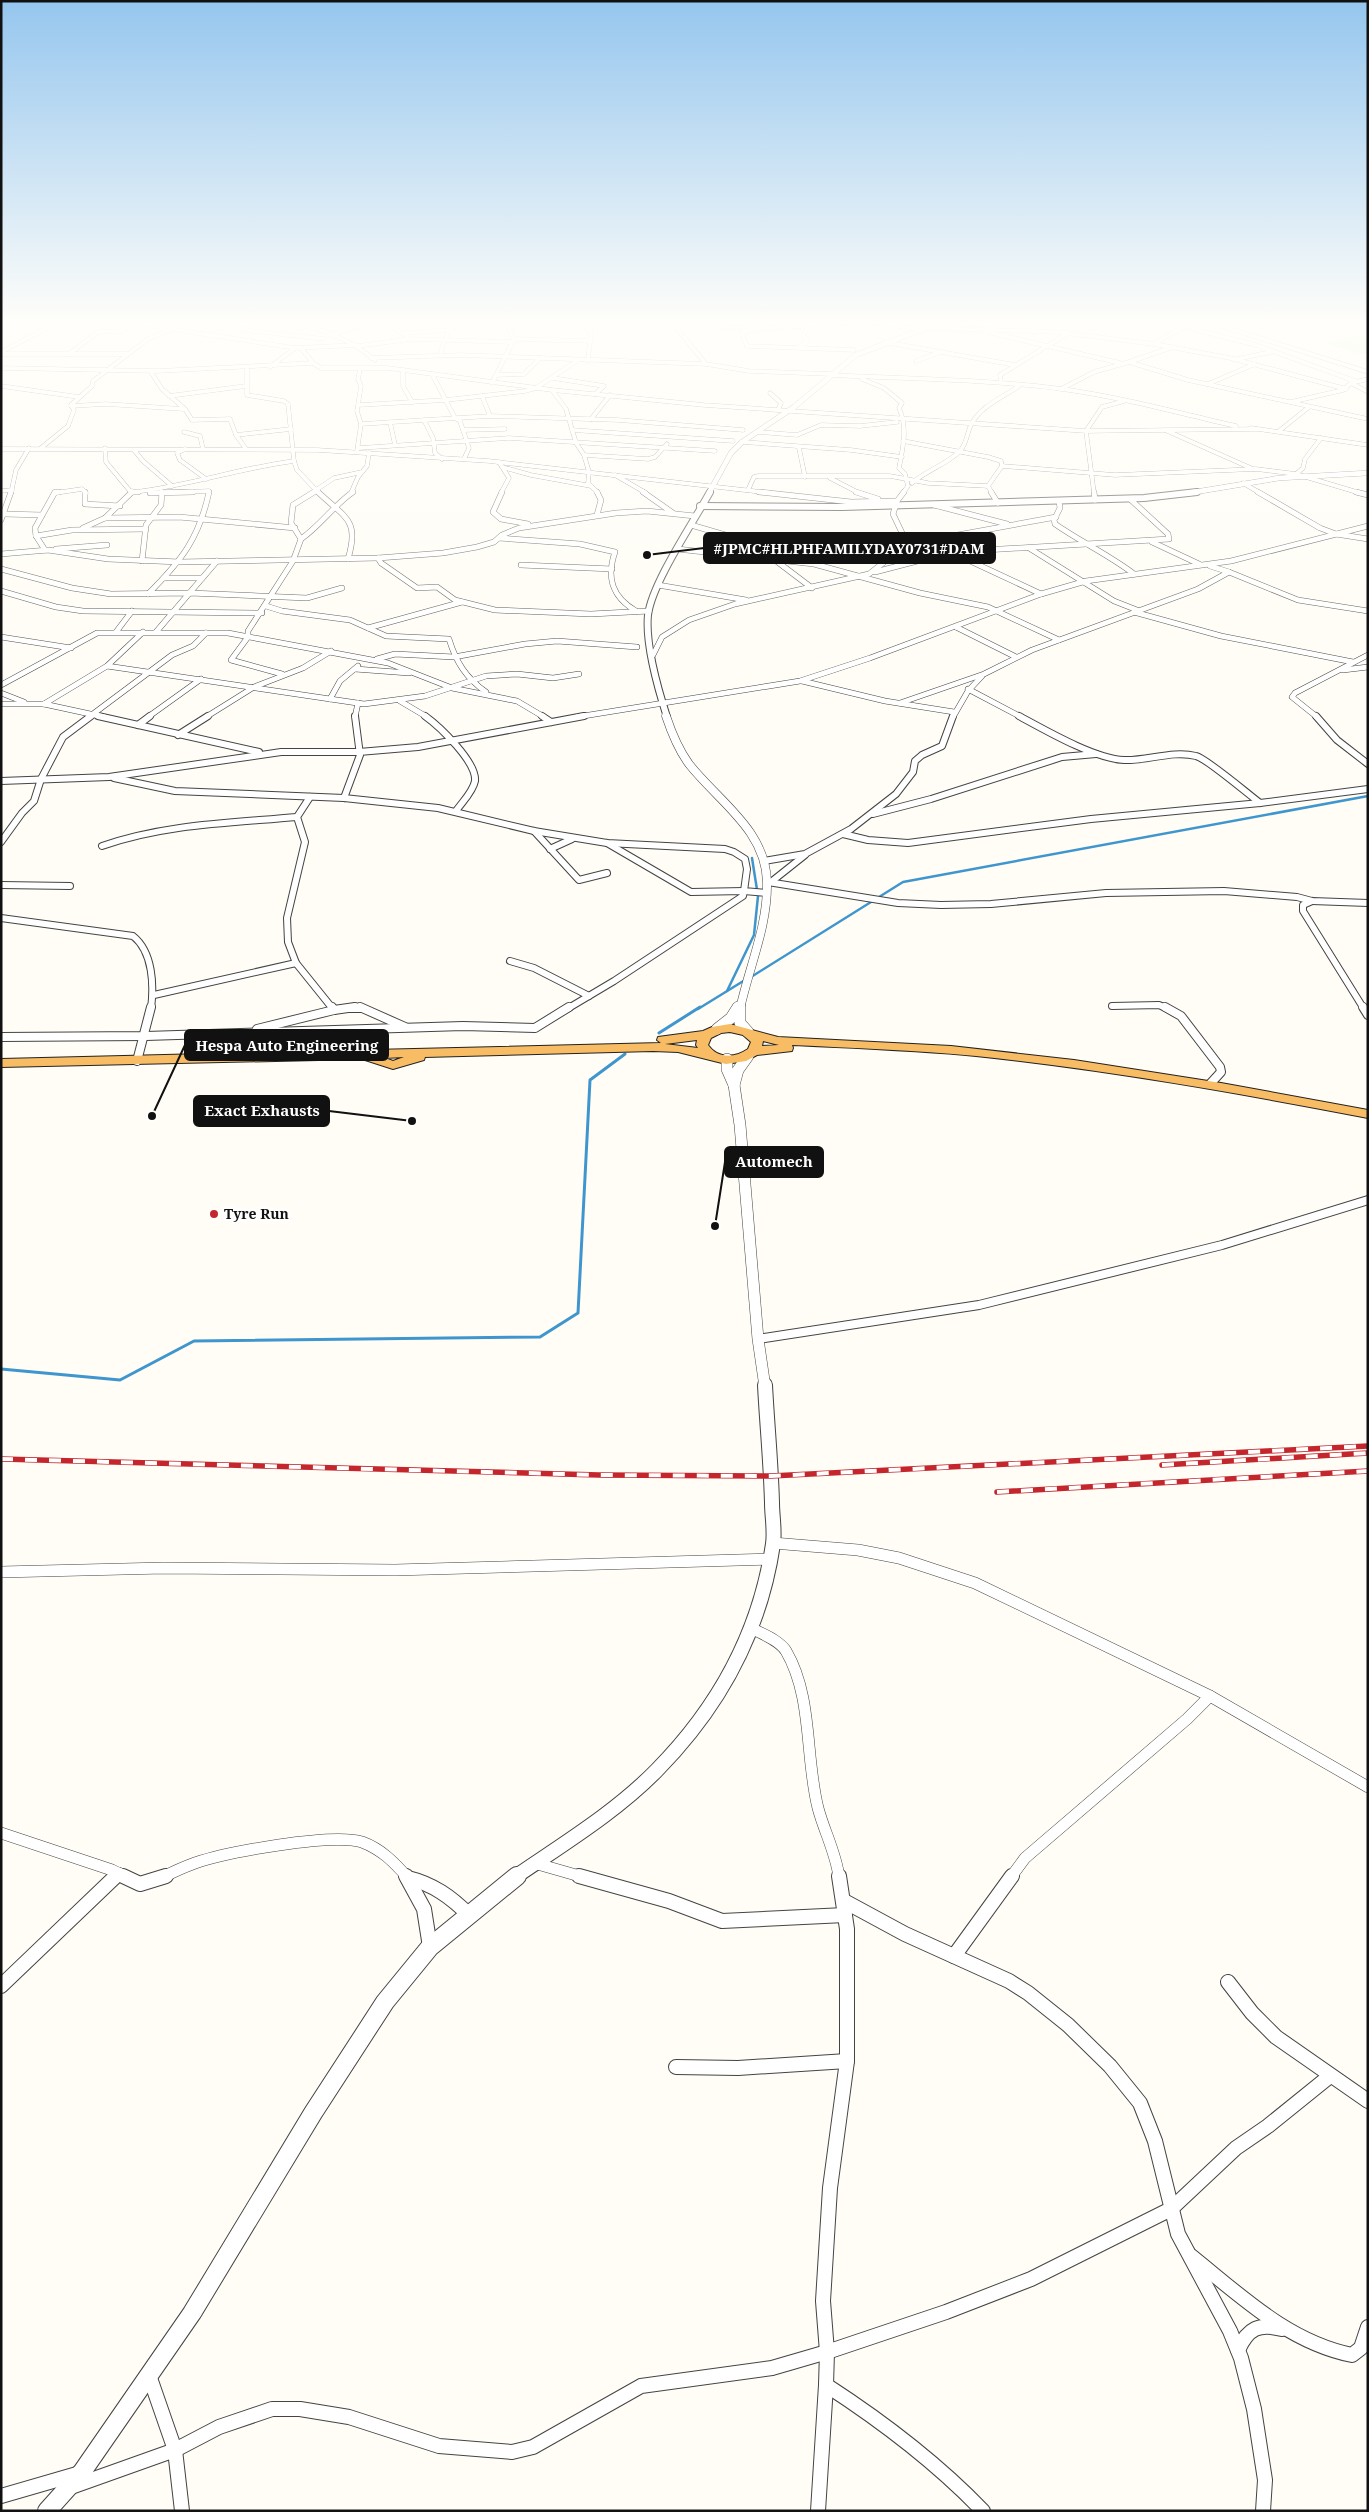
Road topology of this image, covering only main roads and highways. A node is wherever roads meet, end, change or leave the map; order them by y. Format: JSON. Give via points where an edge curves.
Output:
{"nodes":[{"id":1,"x":712,"y":1032,"type":"junction"},
{"id":2,"x":749,"y":1033,"type":"junction"},
{"id":3,"x":1,"y":1054,"type":"edge"},
{"id":4,"x":751,"y":1054,"type":"junction"},
{"id":5,"x":711,"y":1055,"type":"junction"},
{"id":6,"x":139,"y":1056,"type":"junction"},
{"id":7,"x":1,"y":1063,"type":"edge"},
{"id":8,"x":1368,"y":1114,"type":"edge"},
{"id":9,"x":1368,"y":1124,"type":"edge"}],
"edges":[{"from":1,"to":2,"type":"highway","via":[[733,1028]]},
{"from":1,"to":5,"type":"highway","via":[[702,1046]]},
{"from":1,"to":6,"type":"highway","via":[[643,1041],[397,1044]]},
{"from":2,"to":4,"type":"highway","via":[[757,1042]]},
{"from":2,"to":8,"type":"highway","via":[[778,1041],[973,1052],[1210,1084]]},
{"from":3,"to":6,"type":"highway"},
{"from":4,"to":5,"type":"highway","via":[[727,1060]]},
{"from":4,"to":9,"type":"highway","via":[[778,1048],[975,1059],[1215,1093]]},
{"from":5,"to":6,"type":"highway","via":[[653,1047],[432,1052],[393,1065],[361,1053]]},
{"from":6,"to":7,"type":"highway"}]}
